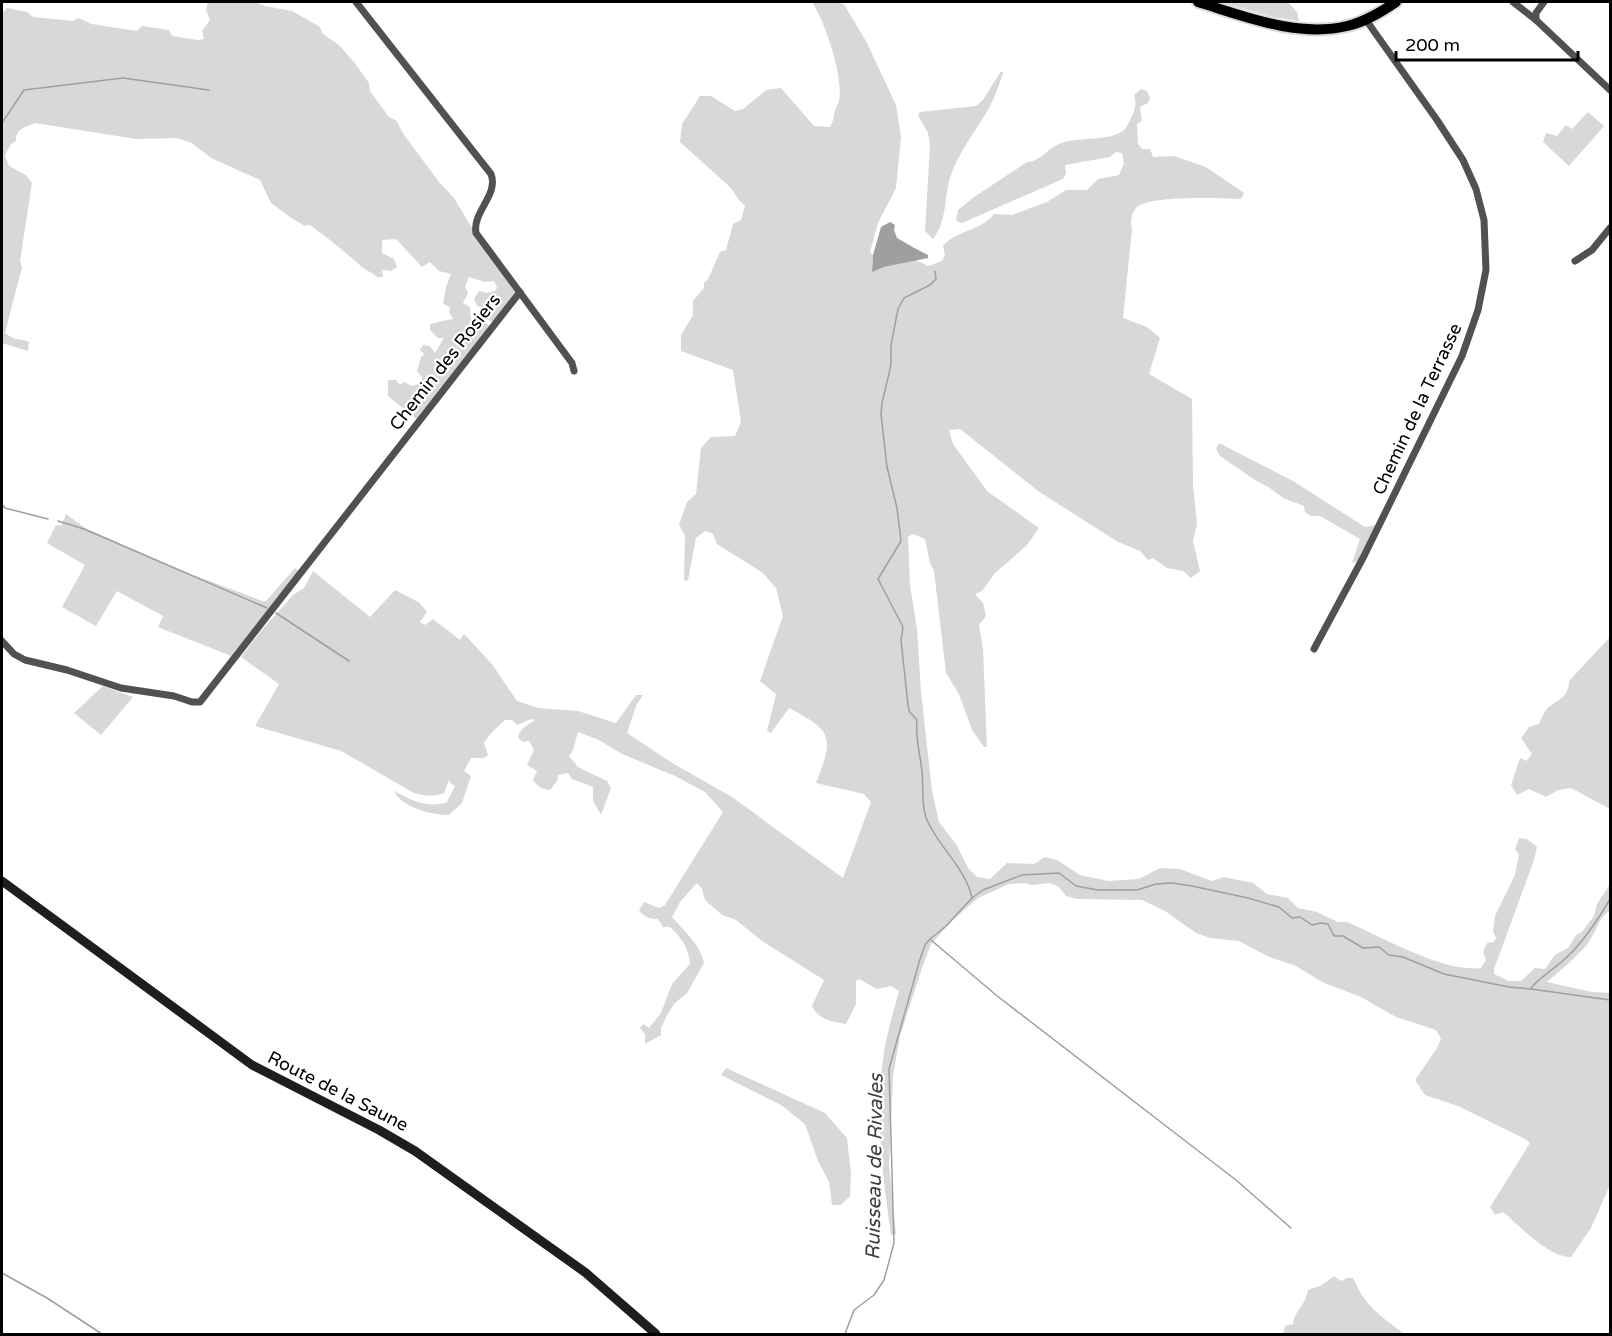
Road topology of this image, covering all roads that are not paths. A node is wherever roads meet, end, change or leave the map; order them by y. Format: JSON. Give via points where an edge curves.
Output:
{"nodes":[{"id":1,"x":356,"y":2,"type":"edge"},
{"id":2,"x":1198,"y":2,"type":"edge"},
{"id":3,"x":1396,"y":2,"type":"edge"},
{"id":4,"x":1513,"y":2,"type":"edge"},
{"id":5,"x":1544,"y":2,"type":"edge"},
{"id":6,"x":1366,"y":20,"type":"junction"},
{"id":7,"x":1536,"y":20,"type":"junction"},
{"id":8,"x":1611,"y":90,"type":"edge"},
{"id":9,"x":1611,"y":228,"type":"edge"},
{"id":10,"x":1575,"y":261,"type":"dead end"},
{"id":11,"x":520,"y":292,"type":"junction"},
{"id":12,"x":574,"y":371,"type":"dead end"},
{"id":13,"x":2,"y":641,"type":"edge"},
{"id":14,"x":1314,"y":649,"type":"dead end"},
{"id":15,"x":2,"y":881,"type":"edge"},
{"id":16,"x":657,"y":1335,"type":"edge"}],
"edges":[{"from":1,"to":11,"type":"street","name":"Chemin des Rosiers","via":[[491,174],[493,184],[475,229]]},
{"from":2,"to":6,"type":"main road","via":[[1300,28],[1339,28]]},
{"from":3,"to":6,"type":"main road"},
{"from":4,"to":7,"type":"street"},
{"from":5,"to":7,"type":"street"},
{"from":6,"to":14,"type":"street","name":"Chemin de la Terrasse","via":[[1463,160],[1484,220],[1486,270],[1478,310],[1462,356]]},
{"from":7,"to":8,"type":"street"},
{"from":9,"to":10,"type":"street","via":[[1592,250]]},
{"from":11,"to":12,"type":"street"},
{"from":11,"to":13,"type":"street","name":"Chemin des Rosiers","via":[[202,700],[121,688],[25,660],[8,650]]},
{"from":15,"to":16,"type":"street","name":"Route de la Saune","via":[[245,1061],[416,1151],[586,1273]]}]}
